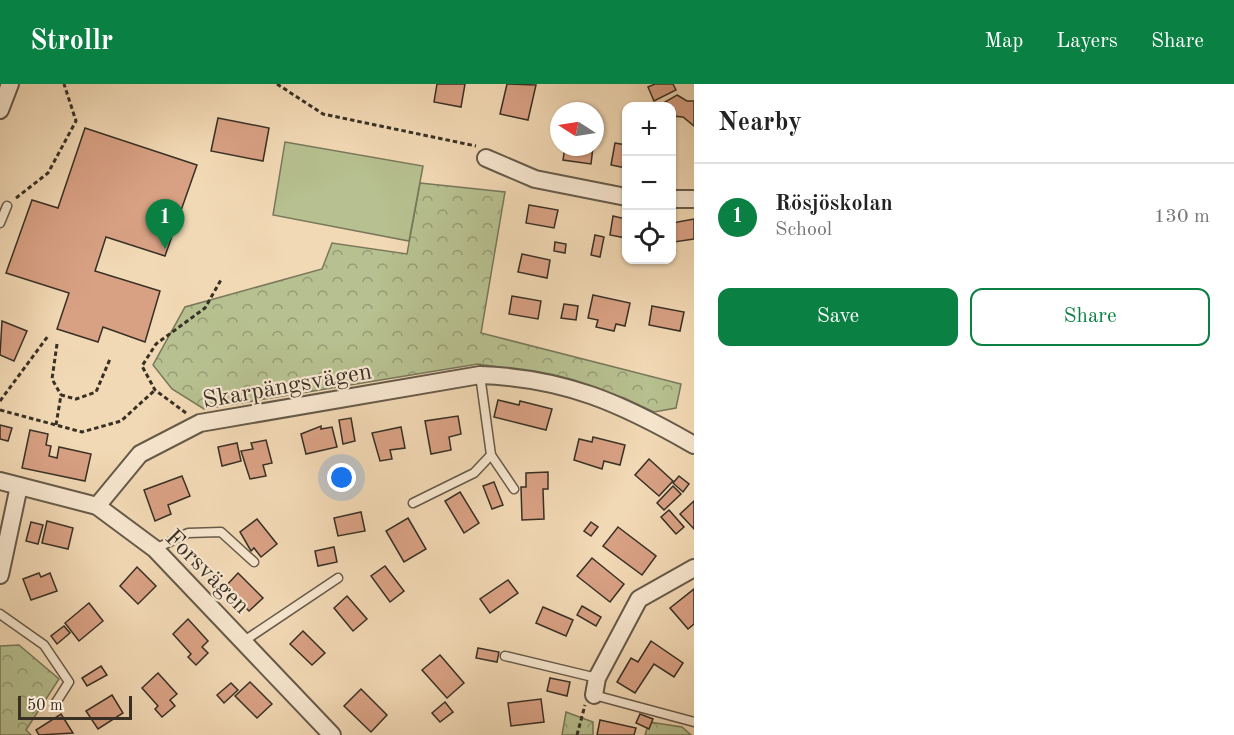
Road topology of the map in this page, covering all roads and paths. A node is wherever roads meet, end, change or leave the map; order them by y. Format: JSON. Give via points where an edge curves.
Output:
{"nodes":[{"id":1,"x":10,"y":84,"type":"edge"},
{"id":2,"x":64,"y":84,"type":"edge"},
{"id":3,"x":277,"y":84,"type":"edge"},
{"id":4,"x":0,"y":110,"type":"edge"},
{"id":5,"x":486,"y":158,"type":"joint"},
{"id":6,"x":622,"y":196,"type":"edge"},
{"id":7,"x":676,"y":199,"type":"edge"},
{"id":8,"x":694,"y":199,"type":"edge"},
{"id":9,"x":7,"y":206,"type":"joint"},
{"id":10,"x":0,"y":223,"type":"edge"},
{"id":11,"x":222,"y":278,"type":"dead end"},
{"id":12,"x":48,"y":336,"type":"dead end"},
{"id":13,"x":57,"y":344,"type":"dead end"},
{"id":14,"x":110,"y":359,"type":"dead end"},
{"id":15,"x":480,"y":375,"type":"junction"},
{"id":16,"x":155,"y":390,"type":"junction"},
{"id":17,"x":61,"y":395,"type":"junction"},
{"id":18,"x":0,"y":401,"type":"edge"},
{"id":19,"x":0,"y":410,"type":"edge"},
{"id":20,"x":200,"y":423,"type":"junction"},
{"id":21,"x":56,"y":425,"type":"junction"},
{"id":22,"x":694,"y":445,"type":"edge"},
{"id":23,"x":491,"y":455,"type":"junction"},
{"id":24,"x":0,"y":481,"type":"edge"},
{"id":25,"x":20,"y":486,"type":"junction"},
{"id":26,"x":514,"y":489,"type":"dead end"},
{"id":27,"x":413,"y":502,"type":"dead end"},
{"id":28,"x":97,"y":506,"type":"junction"},
{"id":29,"x":155,"y":549,"type":"junction"},
{"id":30,"x":254,"y":562,"type":"dead end"},
{"id":31,"x":694,"y":568,"type":"edge"},
{"id":32,"x":0,"y":575,"type":"edge"},
{"id":33,"x":338,"y":578,"type":"dead end"},
{"id":34,"x":0,"y":614,"type":"edge"},
{"id":35,"x":244,"y":641,"type":"junction"},
{"id":36,"x":505,"y":656,"type":"dead end"},
{"id":37,"x":597,"y":678,"type":"junction"},
{"id":38,"x":594,"y":695,"type":"junction"},
{"id":39,"x":55,"y":705,"type":"dead end"},
{"id":40,"x":694,"y":722,"type":"edge"},
{"id":41,"x":332,"y":735,"type":"edge"},
{"id":42,"x":576,"y":735,"type":"edge"}],
"edges":[{"from":1,"to":4,"type":"street"},
{"from":2,"to":9,"type":"path","via":[[76,122],[48,173]]},
{"from":3,"to":5,"type":"path","via":[[323,114],[483,147]]},
{"from":5,"to":6,"type":"street","via":[[535,179]]},
{"from":7,"to":8,"type":"street"},
{"from":9,"to":10,"type":"lane"},
{"from":11,"to":16,"type":"path","via":[[205,308],[156,344],[142,366]]},
{"from":12,"to":18,"type":"path"},
{"from":13,"to":17,"type":"path","via":[[52,379]]},
{"from":14,"to":17,"type":"path","via":[[96,392],[76,399]]},
{"from":15,"to":20,"type":"street","name":"Skarpängsvägen"},
{"from":15,"to":22,"type":"street","name":"Skarpängsvägen","via":[[519,376],[570,386],[636,411]]},
{"from":15,"to":23,"type":"lane"},
{"from":16,"to":20,"type":"path"},
{"from":16,"to":21,"type":"path","via":[[121,422],[82,432]]},
{"from":17,"to":21,"type":"path"},
{"from":19,"to":21,"type":"path"},
{"from":20,"to":28,"type":"street","name":"Skarpängsvägen","via":[[140,454]]},
{"from":23,"to":26,"type":"lane"},
{"from":23,"to":27,"type":"lane","via":[[474,473]]},
{"from":24,"to":25,"type":"street","name":"Forsvägen"},
{"from":25,"to":28,"type":"street","name":"Forsvägen"},
{"from":25,"to":32,"type":"street"},
{"from":28,"to":29,"type":"street","name":"Forsvägen"},
{"from":29,"to":30,"type":"lane","via":[[188,532],[221,532]]},
{"from":29,"to":35,"type":"street","name":"Forsvägen"},
{"from":31,"to":37,"type":"street","via":[[639,599]]},
{"from":33,"to":35,"type":"lane"},
{"from":34,"to":39,"type":"lane","via":[[44,645],[69,682]]},
{"from":35,"to":41,"type":"street","name":"Forsvägen"},
{"from":36,"to":37,"type":"lane"},
{"from":37,"to":38,"type":"street"},
{"from":38,"to":40,"type":"lane"},
{"from":38,"to":42,"type":"path","via":[[583,707]]}]}
